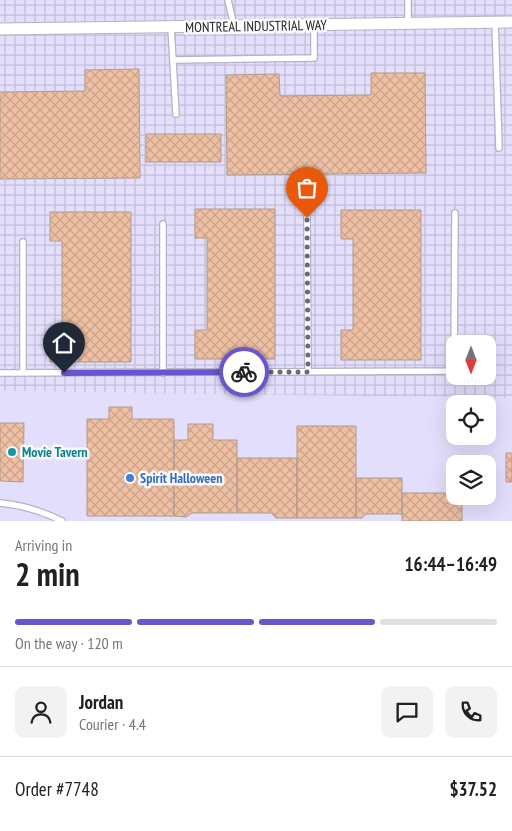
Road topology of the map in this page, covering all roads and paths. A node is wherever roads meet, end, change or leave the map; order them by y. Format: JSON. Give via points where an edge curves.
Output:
{"nodes":[{"id":1,"x":228,"y":0,"type":"edge"},
{"id":2,"x":408,"y":0,"type":"edge"},
{"id":3,"x":495,"y":22,"type":"junction"},
{"id":4,"x":512,"y":22,"type":"edge"},
{"id":5,"x":408,"y":24,"type":"junction"},
{"id":6,"x":314,"y":25,"type":"junction"},
{"id":7,"x":234,"y":26,"type":"junction"},
{"id":8,"x":171,"y":27,"type":"junction"},
{"id":9,"x":0,"y":29,"type":"edge"},
{"id":10,"x":173,"y":60,"type":"junction"},
{"id":11,"x":176,"y":114,"type":"dead end"},
{"id":12,"x":499,"y":148,"type":"dead end"},
{"id":13,"x":455,"y":213,"type":"dead end"},
{"id":14,"x":307,"y":218,"type":"dead end"},
{"id":15,"x":163,"y":224,"type":"dead end"},
{"id":16,"x":23,"y":242,"type":"dead end"},
{"id":17,"x":308,"y":372,"type":"junction"},
{"id":18,"x":0,"y":373,"type":"edge"},
{"id":19,"x":23,"y":373,"type":"junction"},
{"id":20,"x":163,"y":373,"type":"junction"},
{"id":21,"x":0,"y":503,"type":"edge"},
{"id":22,"x":62,"y":521,"type":"edge"}],
"edges":[{"from":1,"to":7,"type":"lane"},
{"from":2,"to":5,"type":"lane"},
{"from":3,"to":4,"type":"street","name":"MONTREAL INDUSTRIAL WAY"},
{"from":3,"to":5,"type":"street","name":"MONTREAL INDUSTRIAL WAY"},
{"from":3,"to":12,"type":"lane"},
{"from":5,"to":6,"type":"street","name":"MONTREAL INDUSTRIAL WAY"},
{"from":6,"to":7,"type":"street","name":"MONTREAL INDUSTRIAL WAY"},
{"from":6,"to":10,"type":"lane","via":[[314,58]]},
{"from":7,"to":8,"type":"street","name":"MONTREAL INDUSTRIAL WAY"},
{"from":8,"to":9,"type":"street","name":"MONTREAL INDUSTRIAL WAY"},
{"from":8,"to":10,"type":"lane"},
{"from":10,"to":11,"type":"lane"},
{"from":13,"to":17,"type":"lane","via":[[454,372]]},
{"from":14,"to":17,"type":"lane"},
{"from":15,"to":20,"type":"lane"},
{"from":16,"to":19,"type":"lane"},
{"from":17,"to":20,"type":"lane"},
{"from":18,"to":19,"type":"lane"},
{"from":19,"to":20,"type":"lane"},
{"from":21,"to":22,"type":"lane","via":[[26,507]]}]}
